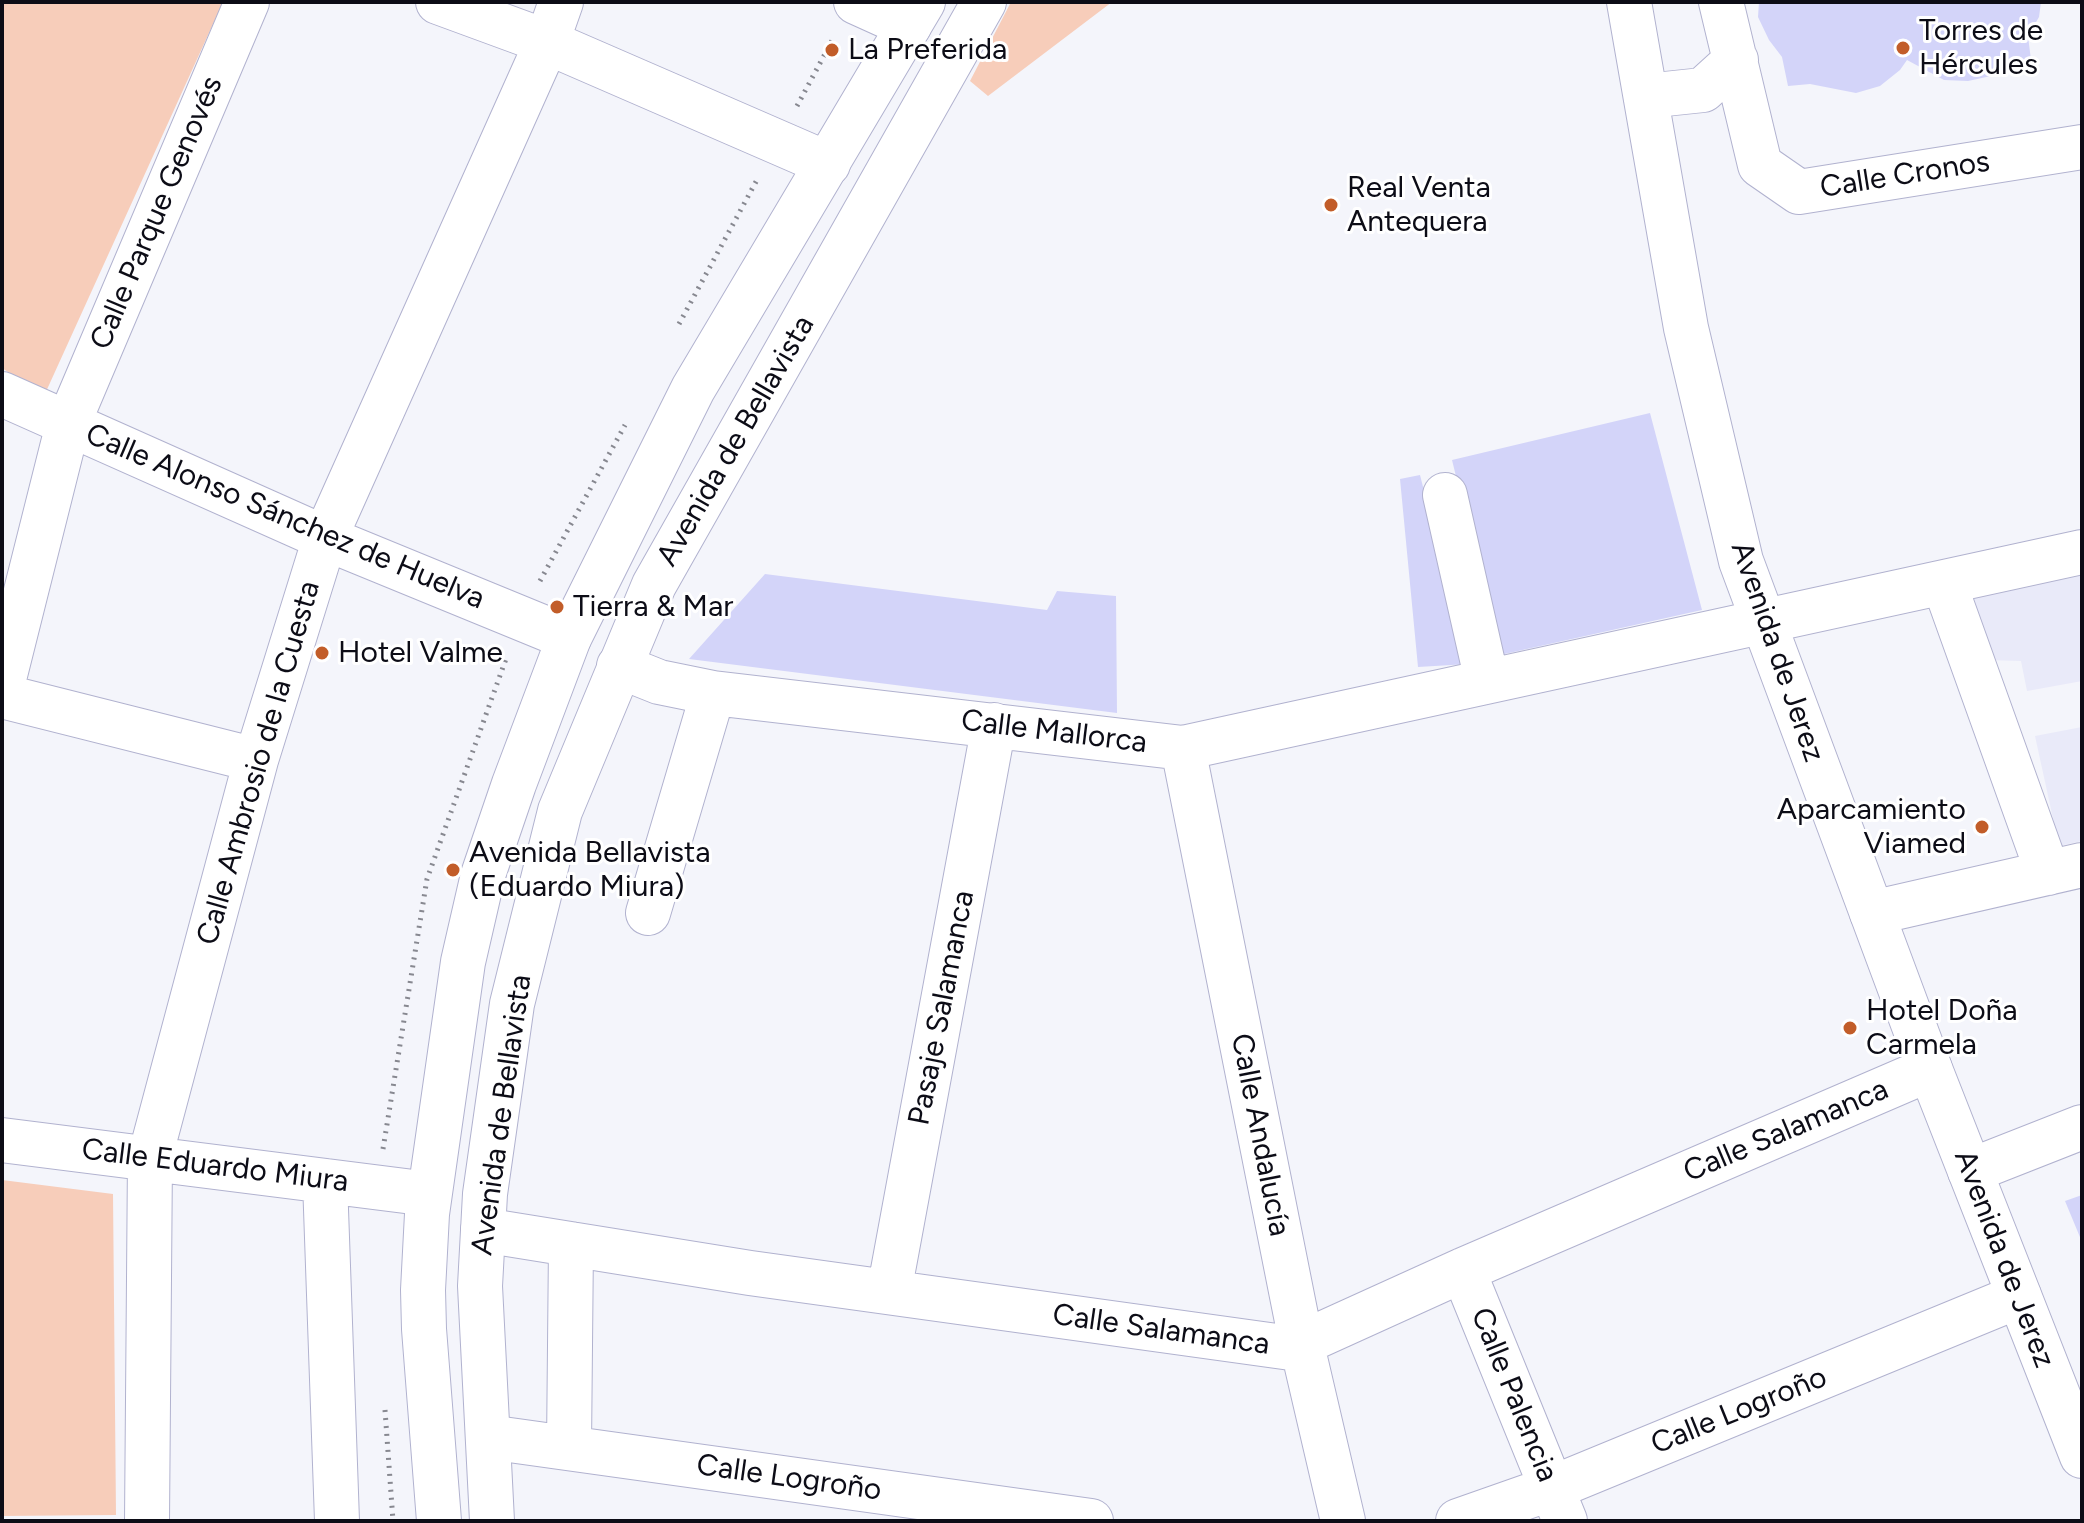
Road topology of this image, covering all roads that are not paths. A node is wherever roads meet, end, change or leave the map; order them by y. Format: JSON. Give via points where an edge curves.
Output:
{"nodes":[{"id":1,"x":247,"y":2,"type":"edge"},
{"id":2,"x":438,"y":2,"type":"edge"},
{"id":3,"x":984,"y":2,"type":"edge"},
{"id":4,"x":1629,"y":2,"type":"edge"},
{"id":5,"x":1636,"y":2,"type":"edge"},
{"id":6,"x":1721,"y":2,"type":"edge"},
{"id":7,"x":916,"y":14,"type":"edge"},
{"id":8,"x":845,"y":19,"type":"edge"},
{"id":9,"x":554,"y":22,"type":"edge"},
{"id":10,"x":1736,"y":60,"type":"junction"},
{"id":11,"x":1646,"y":96,"type":"junction"},
{"id":12,"x":2082,"y":147,"type":"edge"},
{"id":13,"x":828,"y":164,"type":"junction"},
{"id":14,"x":2,"y":394,"type":"edge"},
{"id":15,"x":68,"y":424,"type":"junction"},
{"id":16,"x":1445,"y":495,"type":"dead end"},
{"id":17,"x":325,"y":538,"type":"junction"},
{"id":18,"x":2082,"y":552,"type":"edge"},
{"id":19,"x":1944,"y":583,"type":"junction"},
{"id":20,"x":1764,"y":623,"type":"junction"},
{"id":21,"x":569,"y":638,"type":"junction"},
{"id":22,"x":619,"y":666,"type":"junction"},
{"id":23,"x":1487,"y":681,"type":"junction"},
{"id":24,"x":2,"y":687,"type":"edge"},
{"id":25,"x":713,"y":693,"type":"junction"},
{"id":26,"x":2,"y":696,"type":"edge"},
{"id":27,"x":994,"y":725,"type":"junction"},
{"id":28,"x":1183,"y":748,"type":"junction"},
{"id":29,"x":256,"y":760,"type":"junction"},
{"id":30,"x":2065,"y":869,"type":"edge"},
{"id":31,"x":648,"y":913,"type":"dead end"},
{"id":32,"x":1872,"y":913,"type":"junction"},
{"id":33,"x":1930,"y":1069,"type":"junction"},
{"id":34,"x":2082,"y":1127,"type":"edge"},
{"id":35,"x":2,"y":1140,"type":"edge"},
{"id":36,"x":150,"y":1157,"type":"junction"},
{"id":37,"x":1970,"y":1171,"type":"junction"},
{"id":38,"x":325,"y":1181,"type":"junction"},
{"id":39,"x":429,"y":1194,"type":"junction"},
{"id":40,"x":483,"y":1230,"type":"junction"},
{"id":41,"x":571,"y":1244,"type":"junction"},
{"id":42,"x":1463,"y":1270,"type":"junction"},
{"id":43,"x":889,"y":1292,"type":"junction"},
{"id":44,"x":2019,"y":1296,"type":"junction"},
{"id":45,"x":1301,"y":1341,"type":"junction"},
{"id":46,"x":2068,"y":1382,"type":"edge"},
{"id":47,"x":488,"y":1437,"type":"junction"},
{"id":48,"x":569,"y":1447,"type":"junction"},
{"id":49,"x":2082,"y":1456,"type":"edge"},
{"id":50,"x":1558,"y":1505,"type":"edge"},
{"id":51,"x":147,"y":1521,"type":"edge"},
{"id":52,"x":337,"y":1521,"type":"edge"},
{"id":53,"x":439,"y":1521,"type":"edge"},
{"id":54,"x":492,"y":1521,"type":"edge"},
{"id":55,"x":1091,"y":1521,"type":"edge"},
{"id":56,"x":1343,"y":1521,"type":"edge"},
{"id":57,"x":1458,"y":1521,"type":"edge"}],
"edges":[{"from":1,"to":15,"type":"street","name":"Calle Parque Genovés"},
{"from":2,"to":9,"type":"street"},
{"from":3,"to":22,"type":"street","name":"Avenida de Bellavista","via":[[654,585]]},
{"from":4,"to":5,"type":"street"},
{"from":4,"to":11,"type":"street","name":"Avenida de Jerez"},
{"from":6,"to":10,"type":"street","name":"Calle Cronos"},
{"from":7,"to":8,"type":"street"},
{"from":7,"to":13,"type":"street","name":"Avenida de Bellavista"},
{"from":9,"to":13,"type":"street"},
{"from":9,"to":17,"type":"street","name":"Calle Ambrosio de la Cuesta"},
{"from":10,"to":11,"type":"street","via":[[1703,90]]},
{"from":10,"to":12,"type":"street","name":"Calle Cronos","via":[[1760,165],[1799,192]]},
{"from":11,"to":20,"type":"street","name":"Avenida de Jerez","via":[[1686,328],[1741,561]]},
{"from":13,"to":21,"type":"street","name":"Avenida de Bellavista","via":[[693,389]]},
{"from":14,"to":15,"type":"street","name":"Calle Alonso Sánchez de Huelva"},
{"from":15,"to":17,"type":"street","name":"Calle Alonso Sánchez de Huelva"},
{"from":15,"to":24,"type":"street","name":"Calle Parque Genovés"},
{"from":16,"to":23,"type":"street"},
{"from":17,"to":21,"type":"street","name":"Calle Alonso Sánchez de Huelva"},
{"from":17,"to":29,"type":"street","name":"Calle Ambrosio de la Cuesta"},
{"from":18,"to":19,"type":"street","name":"Calle Mallorca"},
{"from":19,"to":20,"type":"street","name":"Calle Mallorca"},
{"from":19,"to":30,"type":"street"},
{"from":20,"to":23,"type":"street","name":"Calle Mallorca"},
{"from":20,"to":32,"type":"street","name":"Avenida de Jerez"},
{"from":21,"to":39,"type":"street","name":"Avenida de Bellavista","via":[[483,875],[463,962]]},
{"from":22,"to":25,"type":"street","name":"Calle Mallorca","via":[[659,682]]},
{"from":22,"to":40,"type":"street","name":"Avenida de Bellavista","via":[[560,811],[512,1004]]},
{"from":23,"to":28,"type":"street","name":"Calle Mallorca"},
{"from":25,"to":27,"type":"street","name":"Calle Mallorca"},
{"from":25,"to":31,"type":"street"},
{"from":26,"to":29,"type":"street"},
{"from":27,"to":28,"type":"street","name":"Calle Mallorca"},
{"from":27,"to":43,"type":"street","name":"Pasaje Salamanca"},
{"from":28,"to":45,"type":"street","name":"Calle Andalucía"},
{"from":29,"to":36,"type":"street","name":"Calle Ambrosio de la Cuesta"},
{"from":30,"to":32,"type":"street"},
{"from":32,"to":33,"type":"street","name":"Avenida de Jerez"},
{"from":33,"to":37,"type":"street","name":"Avenida de Jerez"},
{"from":33,"to":42,"type":"street","name":"Calle Salamanca"},
{"from":34,"to":37,"type":"street"},
{"from":35,"to":36,"type":"street","name":"Calle Eduardo Miura"},
{"from":36,"to":38,"type":"street","name":"Calle Eduardo Miura"},
{"from":36,"to":51,"type":"street","name":"Calle Ambrosio de la Cuesta"},
{"from":37,"to":44,"type":"street","name":"Avenida de Jerez"},
{"from":38,"to":39,"type":"street","name":"Calle Eduardo Miura"},
{"from":38,"to":52,"type":"street"},
{"from":39,"to":53,"type":"street","name":"Avenida de Bellavista","via":[[423,1316]]},
{"from":40,"to":41,"type":"street","name":"Calle Salamanca"},
{"from":40,"to":47,"type":"street","name":"Avenida de Bellavista","via":[[480,1286]]},
{"from":41,"to":43,"type":"street","name":"Calle Salamanca"},
{"from":41,"to":48,"type":"street"},
{"from":42,"to":45,"type":"street","name":"Calle Salamanca"},
{"from":42,"to":50,"type":"street","name":"Calle Palencia"},
{"from":43,"to":45,"type":"street","name":"Calle Salamanca","via":[[1291,1348]]},
{"from":44,"to":46,"type":"street","name":"Avenida de Jerez"},
{"from":44,"to":50,"type":"street","name":"Calle Logroño"},
{"from":45,"to":56,"type":"street","name":"Calle Andalucía"},
{"from":46,"to":49,"type":"street","name":"Avenida de Jerez"},
{"from":47,"to":48,"type":"street","name":"Calle Logroño"},
{"from":47,"to":54,"type":"street","name":"Avenida de Bellavista"},
{"from":48,"to":55,"type":"street","name":"Calle Logroño"},
{"from":50,"to":57,"type":"street","name":"Calle Logroño"}]}
